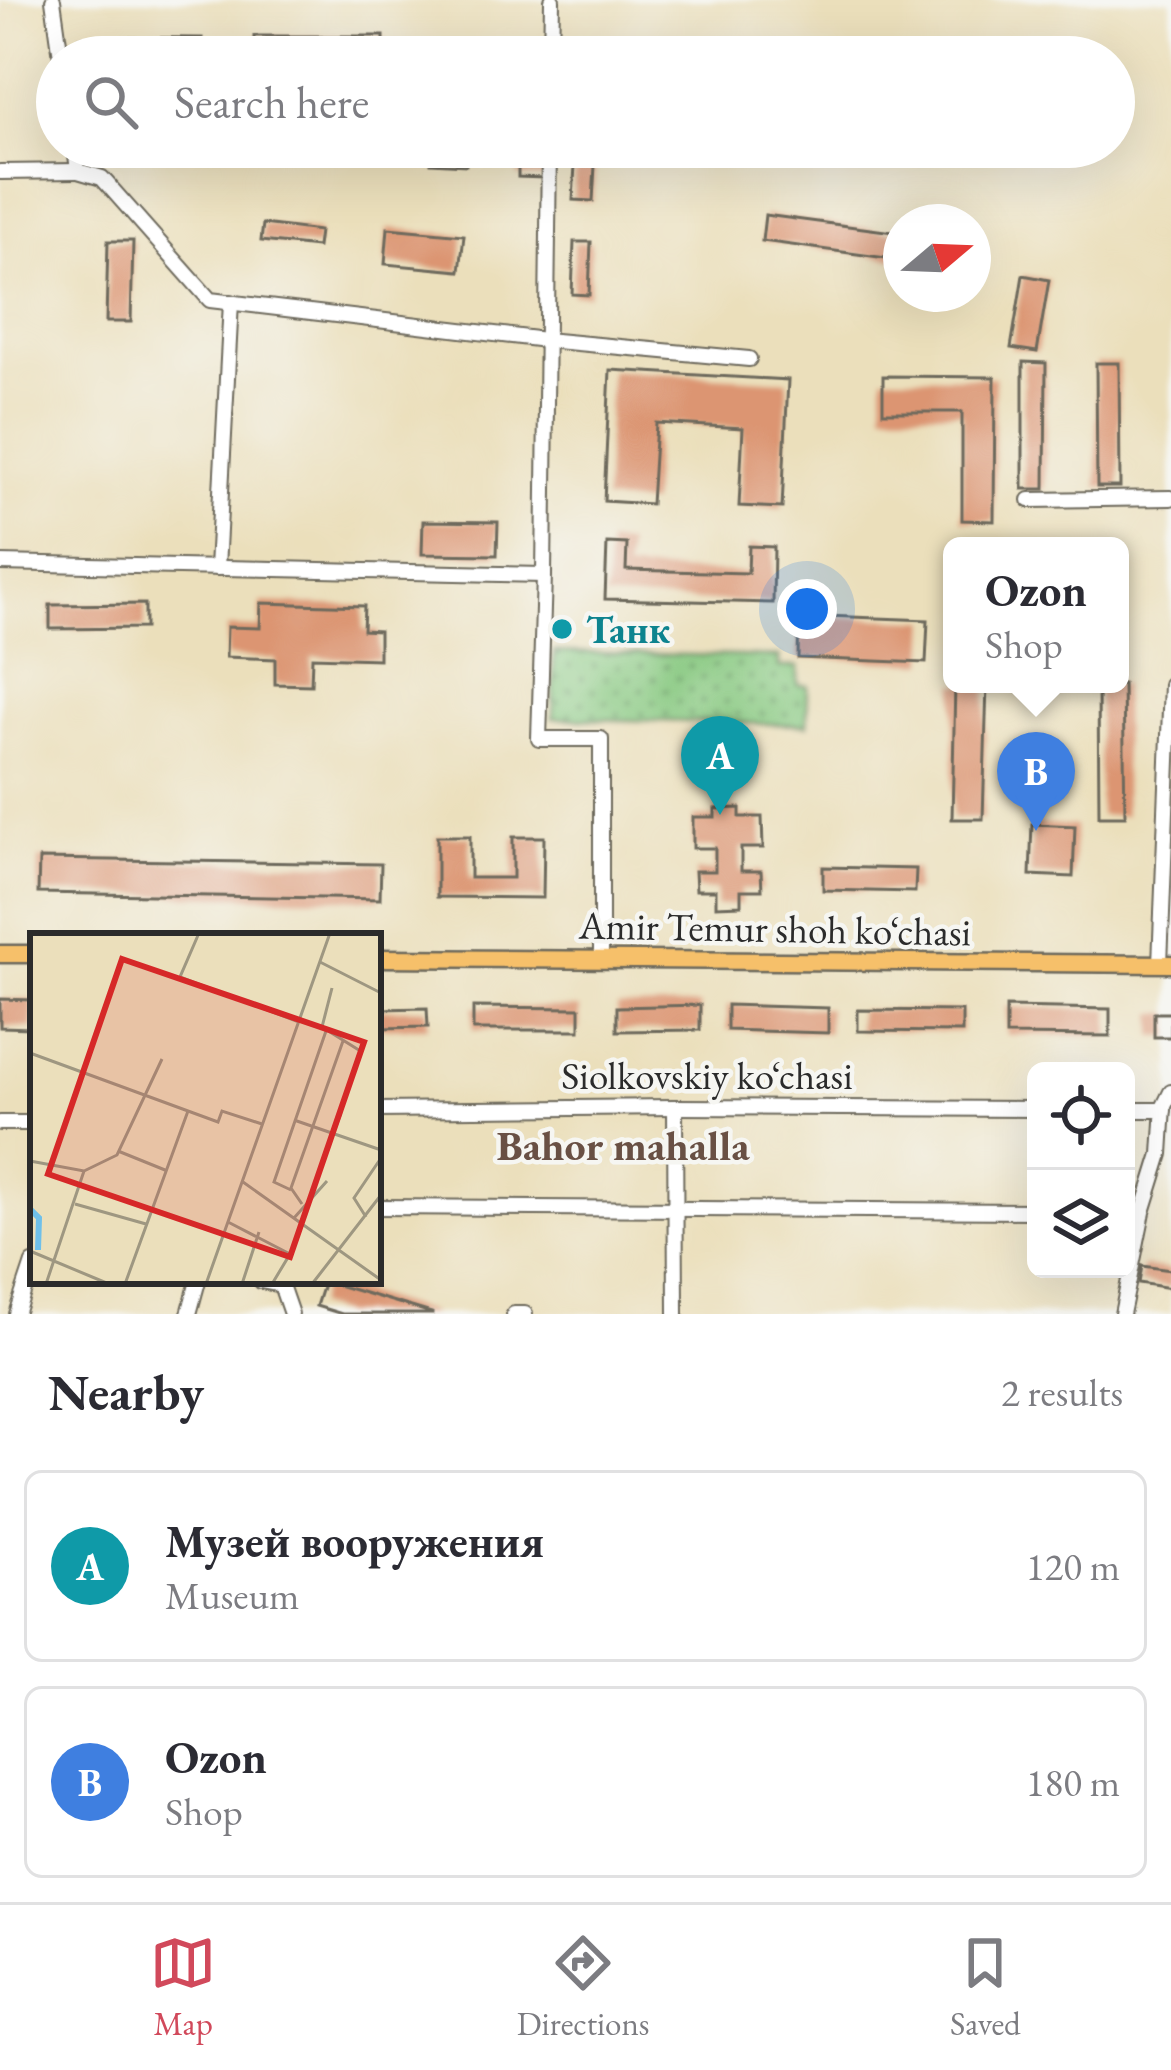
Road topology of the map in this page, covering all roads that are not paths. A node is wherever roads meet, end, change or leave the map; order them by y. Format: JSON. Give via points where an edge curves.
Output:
{"nodes":[{"id":1,"x":53,"y":0,"type":"edge"},
{"id":2,"x":552,"y":0,"type":"edge"},
{"id":3,"x":58,"y":36,"type":"edge"},
{"id":4,"x":551,"y":36,"type":"edge"},
{"id":5,"x":78,"y":168,"type":"edge"},
{"id":6,"x":549,"y":168,"type":"edge"},
{"id":7,"x":78,"y":171,"type":"junction"},
{"id":8,"x":0,"y":172,"type":"edge"},
{"id":9,"x":231,"y":302,"type":"junction"},
{"id":10,"x":545,"y":340,"type":"junction"},
{"id":11,"x":749,"y":359,"type":"dead end"},
{"id":12,"x":1171,"y":498,"type":"edge"},
{"id":13,"x":1030,"y":500,"type":"dead end"},
{"id":14,"x":0,"y":563,"type":"edge"},
{"id":15,"x":217,"y":568,"type":"junction"},
{"id":16,"x":544,"y":575,"type":"junction"},
{"id":17,"x":1171,"y":684,"type":"edge"},
{"id":18,"x":381,"y":958,"type":"edge"},
{"id":19,"x":602,"y":958,"type":"junction"},
{"id":20,"x":1166,"y":964,"type":"edge"},
{"id":21,"x":1171,"y":1092,"type":"edge"},
{"id":22,"x":675,"y":1107,"type":"junction"},
{"id":23,"x":1027,"y":1109,"type":"edge"},
{"id":24,"x":381,"y":1110,"type":"edge"},
{"id":25,"x":1135,"y":1110,"type":"edge"},
{"id":26,"x":1164,"y":1110,"type":"junction"},
{"id":27,"x":381,"y":1207,"type":"edge"},
{"id":28,"x":676,"y":1208,"type":"junction"},
{"id":29,"x":1027,"y":1211,"type":"edge"},
{"id":30,"x":1135,"y":1212,"type":"edge"},
{"id":31,"x":1143,"y":1212,"type":"junction"},
{"id":32,"x":30,"y":1272,"type":"edge"},
{"id":33,"x":197,"y":1284,"type":"edge"},
{"id":34,"x":284,"y":1284,"type":"edge"},
{"id":35,"x":16,"y":1314,"type":"edge"},
{"id":36,"x":189,"y":1314,"type":"edge"},
{"id":37,"x":291,"y":1314,"type":"edge"},
{"id":38,"x":514,"y":1314,"type":"edge"},
{"id":39,"x":525,"y":1314,"type":"edge"},
{"id":40,"x":676,"y":1314,"type":"edge"},
{"id":41,"x":1122,"y":1314,"type":"edge"}],
"edges":[{"from":1,"to":3,"type":"street"},
{"from":2,"to":4,"type":"street"},
{"from":5,"to":7,"type":"street"},
{"from":6,"to":10,"type":"street"},
{"from":7,"to":8,"type":"street"},
{"from":7,"to":9,"type":"street","via":[[102,178],[210,300]]},
{"from":9,"to":10,"type":"street"},
{"from":9,"to":15,"type":"street"},
{"from":10,"to":11,"type":"street"},
{"from":10,"to":16,"type":"street"},
{"from":12,"to":13,"type":"street"},
{"from":14,"to":15,"type":"street"},
{"from":15,"to":16,"type":"street"},
{"from":16,"to":19,"type":"street","via":[[538,739],[601,740]]},
{"from":17,"to":20,"type":"street"},
{"from":18,"to":19,"type":"main road","name":"Amir Temur shoh ko‘chasi"},
{"from":19,"to":20,"type":"main road","name":"Amir Temur shoh ko‘chasi"},
{"from":21,"to":26,"type":"street"},
{"from":22,"to":23,"type":"street","name":"Siolkovskiy ko‘chasi"},
{"from":22,"to":24,"type":"street","name":"Siolkovskiy ko‘chasi"},
{"from":22,"to":28,"type":"street"},
{"from":25,"to":26,"type":"street"},
{"from":26,"to":31,"type":"street"},
{"from":27,"to":28,"type":"street"},
{"from":28,"to":29,"type":"street"},
{"from":28,"to":40,"type":"street"},
{"from":30,"to":31,"type":"street"},
{"from":31,"to":41,"type":"street"},
{"from":32,"to":35,"type":"street"},
{"from":33,"to":36,"type":"street"},
{"from":34,"to":37,"type":"street"},
{"from":38,"to":39,"type":"street"}]}
